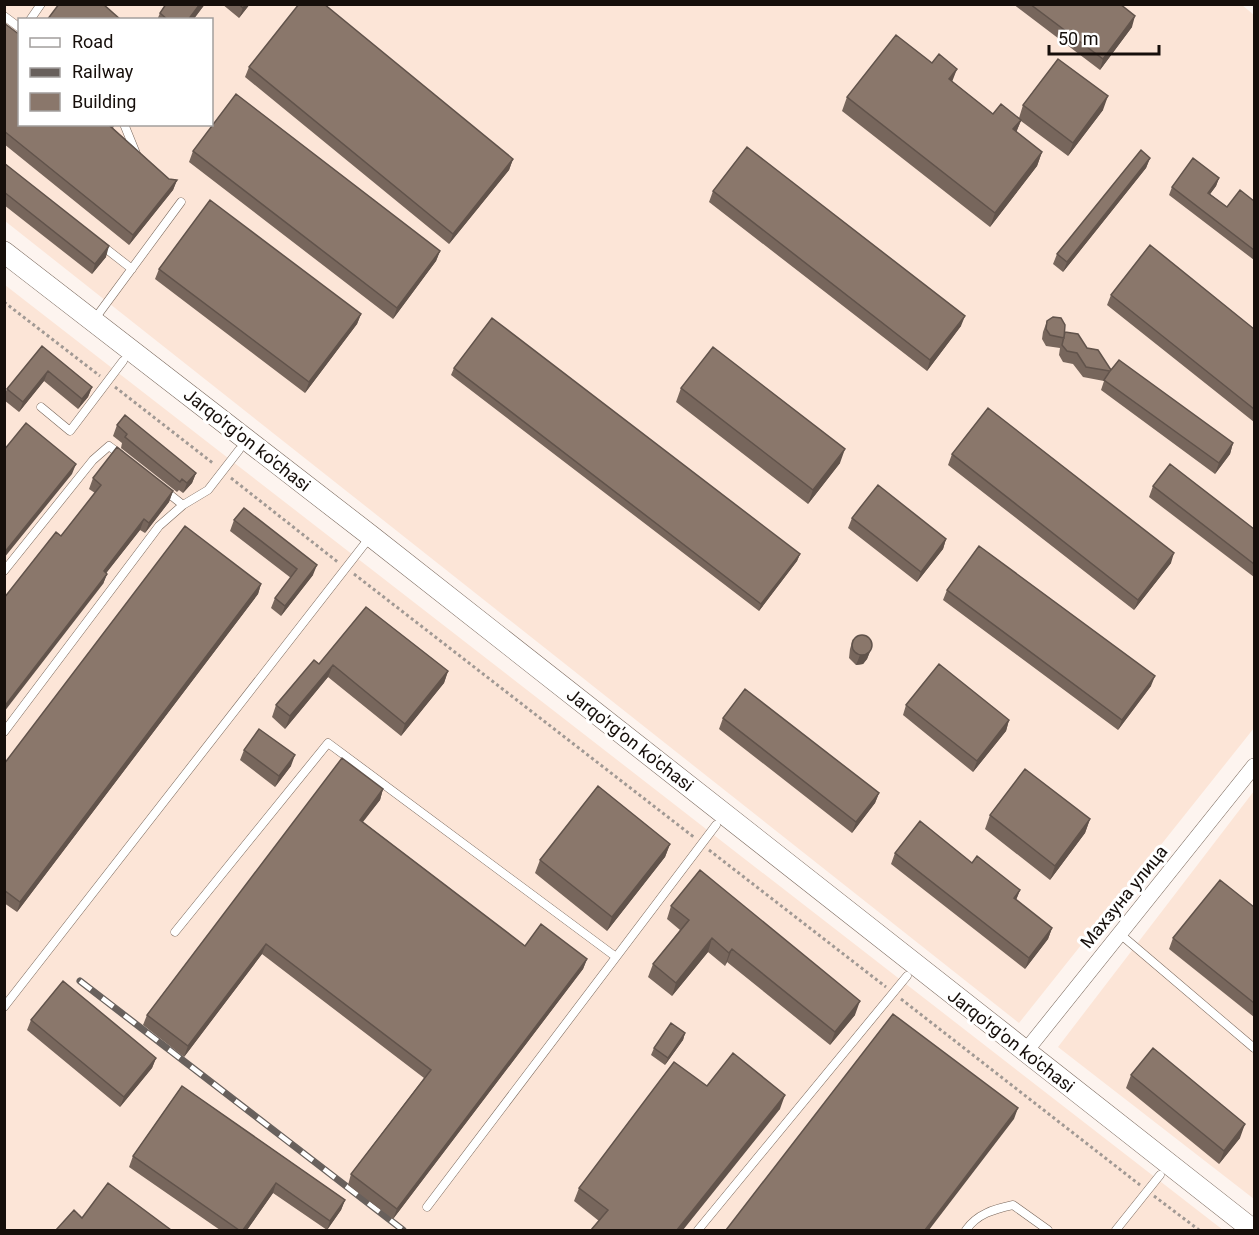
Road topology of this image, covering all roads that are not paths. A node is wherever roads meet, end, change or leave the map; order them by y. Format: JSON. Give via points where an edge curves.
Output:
{"nodes":[{"id":1,"x":41,"y":4,"type":"edge"},
{"id":2,"x":4,"y":16,"type":"edge"},
{"id":3,"x":31,"y":18,"type":"edge"},
{"id":4,"x":18,"y":26,"type":"edge"},
{"id":5,"x":125,"y":126,"type":"edge"},
{"id":6,"x":146,"y":165,"type":"edge"},
{"id":7,"x":181,"y":202,"type":"dead end"},
{"id":8,"x":96,"y":240,"type":"edge"},
{"id":9,"x":4,"y":252,"type":"edge"},
{"id":10,"x":4,"y":269,"type":"edge"},
{"id":11,"x":132,"y":269,"type":"junction"},
{"id":12,"x":94,"y":322,"type":"junction"},
{"id":13,"x":123,"y":361,"type":"junction"},
{"id":14,"x":41,"y":407,"type":"dead end"},
{"id":15,"x":239,"y":450,"type":"junction"},
{"id":16,"x":128,"y":461,"type":"edge"},
{"id":17,"x":156,"y":483,"type":"edge"},
{"id":18,"x":183,"y":505,"type":"junction"},
{"id":19,"x":367,"y":541,"type":"junction"},
{"id":20,"x":4,"y":571,"type":"edge"},
{"id":21,"x":4,"y":732,"type":"edge"},
{"id":22,"x":1254,"y":766,"type":"edge"},
{"id":23,"x":716,"y":825,"type":"junction"},
{"id":24,"x":175,"y":933,"type":"dead end"},
{"id":25,"x":1120,"y":934,"type":"junction"},
{"id":26,"x":616,"y":957,"type":"junction"},
{"id":27,"x":907,"y":976,"type":"junction"},
{"id":28,"x":4,"y":1006,"type":"edge"},
{"id":29,"x":1254,"y":1048,"type":"edge"},
{"id":30,"x":1021,"y":1057,"type":"junction"},
{"id":31,"x":1154,"y":1183,"type":"junction"},
{"id":32,"x":427,"y":1207,"type":"dead end"},
{"id":33,"x":698,"y":1230,"type":"edge"},
{"id":34,"x":966,"y":1230,"type":"edge"},
{"id":35,"x":1048,"y":1230,"type":"edge"},
{"id":36,"x":1116,"y":1230,"type":"edge"},
{"id":37,"x":1232,"y":1230,"type":"edge"},
{"id":38,"x":1253,"y":1230,"type":"edge"}],
"edges":[{"from":1,"to":3,"type":"lane"},
{"from":2,"to":4,"type":"lane"},
{"from":5,"to":6,"type":"lane","via":[[138,159]]},
{"from":7,"to":11,"type":"lane"},
{"from":8,"to":11,"type":"lane"},
{"from":9,"to":12,"type":"main road","name":"Jarqo'rg'on ko'chasi"},
{"from":10,"to":13,"type":"main road","name":"Jarqo'rg'on ko'chasi"},
{"from":11,"to":12,"type":"lane"},
{"from":12,"to":19,"type":"main road","name":"Jarqo'rg'on ko'chasi"},
{"from":13,"to":14,"type":"lane","via":[[70,431]]},
{"from":13,"to":15,"type":"main road","name":"Jarqo'rg'on ko'chasi"},
{"from":15,"to":18,"type":"lane","via":[[208,490]]},
{"from":15,"to":19,"type":"main road","name":"Jarqo'rg'on ko'chasi"},
{"from":16,"to":20,"type":"lane","via":[[109,446],[93,460]]},
{"from":17,"to":18,"type":"lane"},
{"from":18,"to":21,"type":"lane","via":[[159,526]]},
{"from":19,"to":23,"type":"main road","name":"Jarqo'rg'on ko'chasi"},
{"from":19,"to":28,"type":"lane"},
{"from":19,"to":30,"type":"main road","name":"Jarqo'rg'on ko'chasi"},
{"from":22,"to":25,"type":"street","name":"Махзуна улица"},
{"from":23,"to":26,"type":"lane"},
{"from":23,"to":27,"type":"main road","name":"Jarqo'rg'on ko'chasi"},
{"from":24,"to":26,"type":"lane","via":[[328,743]]},
{"from":25,"to":29,"type":"lane"},
{"from":25,"to":30,"type":"street","name":"Махзуна улица"},
{"from":26,"to":32,"type":"lane"},
{"from":27,"to":30,"type":"main road","name":"Jarqo'rg'on ko'chasi"},
{"from":27,"to":33,"type":"lane"},
{"from":30,"to":31,"type":"main road","name":"Jarqo'rg'on ko'chasi"},
{"from":30,"to":38,"type":"main road","name":"Jarqo'rg'on ko'chasi"},
{"from":31,"to":36,"type":"lane"},
{"from":31,"to":37,"type":"main road","name":"Jarqo'rg'on ko'chasi"},
{"from":34,"to":35,"type":"lane","via":[[993,1209],[1013,1205]]}]}
